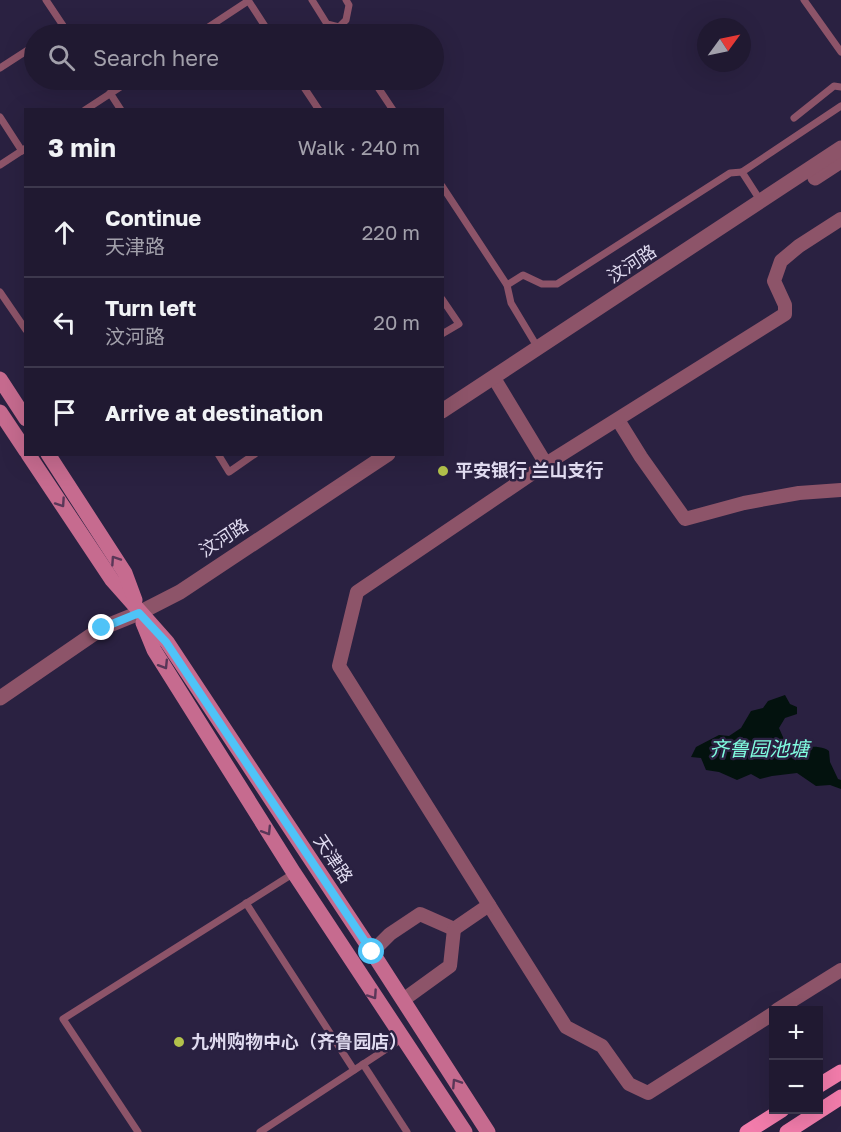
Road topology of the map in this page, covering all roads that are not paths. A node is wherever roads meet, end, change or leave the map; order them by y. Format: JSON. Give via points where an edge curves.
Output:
{"nodes":[{"id":1,"x":46,"y":0,"type":"edge"},
{"id":2,"x":248,"y":0,"type":"edge"},
{"id":3,"x":312,"y":0,"type":"edge"},
{"id":4,"x":346,"y":0,"type":"edge"},
{"id":5,"x":804,"y":0,"type":"edge"},
{"id":6,"x":62,"y":24,"type":"edge"},
{"id":7,"x":213,"y":24,"type":"edge"},
{"id":8,"x":264,"y":24,"type":"edge"},
{"id":9,"x":327,"y":24,"type":"edge"},
{"id":10,"x":342,"y":24,"type":"edge"},
{"id":11,"x":24,"y":52,"type":"edge"},
{"id":12,"x":841,"y":52,"type":"edge"},
{"id":13,"x":0,"y":68,"type":"edge"},
{"id":14,"x":841,"y":87,"type":"edge"},
{"id":15,"x":115,"y":90,"type":"edge"},
{"id":16,"x":306,"y":90,"type":"edge"},
{"id":17,"x":380,"y":90,"type":"edge"},
{"id":18,"x":110,"y":93,"type":"junction"},
{"id":19,"x":841,"y":106,"type":"edge"},
{"id":20,"x":88,"y":108,"type":"edge"},
{"id":21,"x":120,"y":108,"type":"edge"},
{"id":22,"x":318,"y":108,"type":"edge"},
{"id":23,"x":392,"y":108,"type":"edge"},
{"id":24,"x":0,"y":117,"type":"edge"},
{"id":25,"x":794,"y":118,"type":"dead end"},
{"id":26,"x":841,"y":148,"type":"edge"},
{"id":27,"x":24,"y":149,"type":"edge"},
{"id":28,"x":841,"y":161,"type":"edge"},
{"id":29,"x":0,"y":165,"type":"edge"},
{"id":30,"x":742,"y":172,"type":"junction"},
{"id":31,"x":444,"y":189,"type":"edge"},
{"id":32,"x":761,"y":202,"type":"junction"},
{"id":33,"x":841,"y":219,"type":"edge"},
{"id":34,"x":507,"y":285,"type":"junction"},
{"id":35,"x":0,"y":292,"type":"edge"},
{"id":36,"x":444,"y":302,"type":"edge"},
{"id":37,"x":24,"y":327,"type":"edge"},
{"id":38,"x":444,"y":333,"type":"edge"},
{"id":39,"x":538,"y":348,"type":"junction"},
{"id":40,"x":0,"y":379,"type":"edge"},
{"id":41,"x":497,"y":383,"type":"junction"},
{"id":42,"x":444,"y":410,"type":"edge"},
{"id":43,"x":0,"y":412,"type":"edge"},
{"id":44,"x":24,"y":416,"type":"edge"},
{"id":45,"x":444,"y":418,"type":"edge"},
{"id":46,"x":618,"y":420,"type":"junction"},
{"id":47,"x":24,"y":448,"type":"edge"},
{"id":48,"x":29,"y":456,"type":"edge"},
{"id":49,"x":49,"y":456,"type":"edge"},
{"id":50,"x":219,"y":456,"type":"edge"},
{"id":51,"x":252,"y":456,"type":"edge"},
{"id":52,"x":372,"y":456,"type":"edge"},
{"id":53,"x":385,"y":456,"type":"edge"},
{"id":54,"x":546,"y":464,"type":"junction"},
{"id":55,"x":841,"y":490,"type":"edge"},
{"id":56,"x":139,"y":613,"type":"junction"},
{"id":57,"x":0,"y":698,"type":"edge"},
{"id":58,"x":0,"y":706,"type":"edge"},
{"id":59,"x":294,"y":873,"type":"junction"},
{"id":60,"x":246,"y":903,"type":"junction"},
{"id":61,"x":489,"y":905,"type":"junction"},
{"id":62,"x":454,"y":929,"type":"junction"},
{"id":63,"x":372,"y":952,"type":"junction"},
{"id":64,"x":841,"y":970,"type":"edge"},
{"id":65,"x":403,"y":1000,"type":"junction"},
{"id":66,"x":784,"y":1006,"type":"edge"},
{"id":67,"x":769,"y":1016,"type":"edge"},
{"id":68,"x":403,"y":1038,"type":"junction"},
{"id":69,"x":363,"y":1064,"type":"junction"},
{"id":70,"x":354,"y":1070,"type":"junction"},
{"id":71,"x":841,"y":1072,"type":"edge"},
{"id":72,"x":823,"y":1083,"type":"edge"},
{"id":73,"x":841,"y":1097,"type":"edge"},
{"id":74,"x":776,"y":1114,"type":"edge"},
{"id":75,"x":138,"y":1132,"type":"edge"},
{"id":76,"x":260,"y":1132,"type":"edge"},
{"id":77,"x":407,"y":1132,"type":"edge"},
{"id":78,"x":465,"y":1132,"type":"edge"},
{"id":79,"x":488,"y":1132,"type":"edge"},
{"id":80,"x":747,"y":1132,"type":"edge"},
{"id":81,"x":787,"y":1132,"type":"edge"}],
"edges":[{"from":1,"to":6,"type":"lane"},
{"from":2,"to":7,"type":"lane"},
{"from":2,"to":8,"type":"lane"},
{"from":3,"to":9,"type":"lane"},
{"from":4,"to":10,"type":"lane","via":[[349,5]]},
{"from":5,"to":12,"type":"lane"},
{"from":11,"to":13,"type":"lane"},
{"from":14,"to":25,"type":"lane","via":[[834,86]]},
{"from":15,"to":18,"type":"lane"},
{"from":16,"to":22,"type":"lane"},
{"from":17,"to":23,"type":"lane"},
{"from":18,"to":20,"type":"lane"},
{"from":18,"to":21,"type":"lane"},
{"from":19,"to":30,"type":"lane"},
{"from":24,"to":27,"type":"lane"},
{"from":26,"to":32,"type":"street","name":"汶河路"},
{"from":27,"to":29,"type":"lane"},
{"from":28,"to":41,"type":"street","name":"汶河路"},
{"from":30,"to":32,"type":"lane"},
{"from":30,"to":34,"type":"lane","via":[[730,173],[557,284],[542,284],[523,275]]},
{"from":31,"to":34,"type":"lane"},
{"from":32,"to":39,"type":"street","name":"汶河路"},
{"from":33,"to":46,"type":"street","via":[[780,261],[774,280],[785,305],[784,314]]},
{"from":34,"to":39,"type":"lane","via":[[511,303]]},
{"from":35,"to":37,"type":"lane"},
{"from":36,"to":38,"type":"lane","via":[[459,324]]},
{"from":39,"to":42,"type":"street","name":"汶河路"},
{"from":40,"to":44,"type":"main road"},
{"from":41,"to":45,"type":"street","name":"汶河路"},
{"from":41,"to":54,"type":"street"},
{"from":43,"to":47,"type":"main road"},
{"from":46,"to":54,"type":"street"},
{"from":46,"to":55,"type":"street","via":[[685,519],[744,503]]},
{"from":48,"to":56,"type":"main road","name":"天津路","one_way":true,"via":[[112,580]]},
{"from":56,"to":49,"type":"main road","name":"天津路","one_way":true,"via":[[124,573]]},
{"from":50,"to":51,"type":"lane","via":[[229,471]]},
{"from":52,"to":56,"type":"street","name":"汶河路","via":[[175,585]]},
{"from":53,"to":56,"type":"street","name":"汶河路","via":[[180,592]]},
{"from":54,"to":61,"type":"street","via":[[357,592],[339,666]]},
{"from":56,"to":57,"type":"street","name":"汶河路","via":[[102,628]]},
{"from":56,"to":58,"type":"street","name":"汶河路"},
{"from":56,"to":59,"type":"main road","name":"天津路","one_way":true,"via":[[154,650]]},
{"from":56,"to":63,"type":"main road","name":"天津路","via":[[166,642]]},
{"from":59,"to":60,"type":"lane"},
{"from":59,"to":68,"type":"main road","name":"天津路","one_way":true},
{"from":60,"to":70,"type":"lane"},
{"from":60,"to":75,"type":"lane","via":[[63,1019]]},
{"from":61,"to":62,"type":"street"},
{"from":61,"to":67,"type":"street","via":[[566,1027],[602,1046],[629,1084],[648,1093]]},
{"from":62,"to":63,"type":"street","via":[[420,914]]},
{"from":62,"to":65,"type":"street","via":[[450,966]]},
{"from":63,"to":65,"type":"main road","name":"天津路"},
{"from":64,"to":66,"type":"street"},
{"from":79,"to":65,"type":"main road","name":"天津路","one_way":true},
{"from":68,"to":69,"type":"lane"},
{"from":68,"to":78,"type":"main road","name":"天津路"},
{"from":69,"to":70,"type":"lane"},
{"from":69,"to":77,"type":"lane"},
{"from":70,"to":76,"type":"lane"},
{"from":71,"to":72,"type":"main road"},
{"from":73,"to":81,"type":"main road"},
{"from":74,"to":80,"type":"main road"}]}
